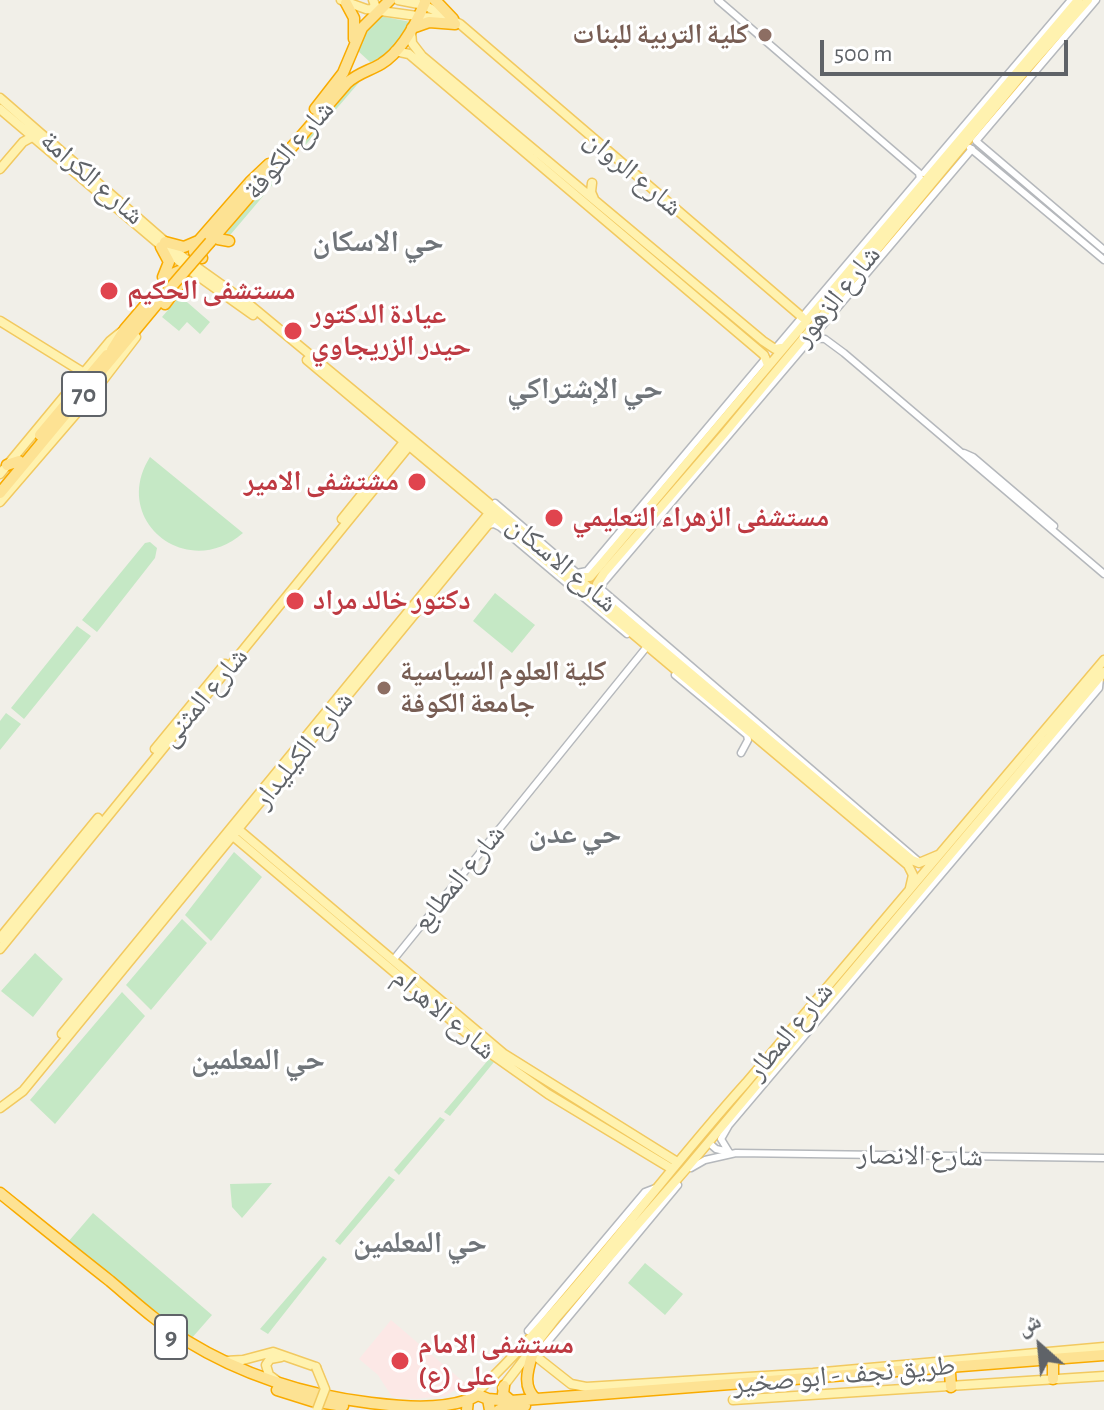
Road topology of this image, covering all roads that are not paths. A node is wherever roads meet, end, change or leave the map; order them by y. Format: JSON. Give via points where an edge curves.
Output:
{"nodes":[{"id":1,"x":390,"y":0,"type":"edge"},
{"id":2,"x":398,"y":0,"type":"edge"},
{"id":3,"x":718,"y":0,"type":"edge"},
{"id":4,"x":1071,"y":0,"type":"edge"},
{"id":5,"x":1088,"y":0,"type":"edge"},
{"id":6,"x":1096,"y":0,"type":"edge"},
{"id":7,"x":437,"y":1,"type":"edge"},
{"id":8,"x":344,"y":2,"type":"edge"},
{"id":9,"x":374,"y":7,"type":"edge"},
{"id":10,"x":423,"y":7,"type":"edge"},
{"id":11,"x":1081,"y":7,"type":"edge"},
{"id":12,"x":458,"y":24,"type":"junction"},
{"id":13,"x":411,"y":29,"type":"junction"},
{"id":14,"x":353,"y":47,"type":"junction"},
{"id":15,"x":395,"y":51,"type":"junction"},
{"id":16,"x":375,"y":67,"type":"junction"},
{"id":17,"x":0,"y":98,"type":"edge"},
{"id":18,"x":993,"y":106,"type":"junction"},
{"id":19,"x":0,"y":109,"type":"edge"},
{"id":20,"x":492,"y":120,"type":"junction"},
{"id":21,"x":22,"y":128,"type":"junction"},
{"id":22,"x":32,"y":137,"type":"junction"},
{"id":23,"x":973,"y":139,"type":"junction"},
{"id":24,"x":294,"y":143,"type":"junction"},
{"id":25,"x":968,"y":147,"type":"junction"},
{"id":26,"x":303,"y":153,"type":"dead end"},
{"id":27,"x":0,"y":161,"type":"edge"},
{"id":28,"x":273,"y":164,"type":"junction"},
{"id":29,"x":0,"y":169,"type":"edge"},
{"id":30,"x":923,"y":176,"type":"junction"},
{"id":31,"x":572,"y":182,"type":"junction"},
{"id":32,"x":1022,"y":186,"type":"junction"},
{"id":33,"x":112,"y":200,"type":"junction"},
{"id":34,"x":595,"y":200,"type":"junction"},
{"id":35,"x":607,"y":215,"type":"junction"},
{"id":36,"x":1068,"y":224,"type":"junction"},
{"id":37,"x":890,"y":227,"type":"junction"},
{"id":38,"x":883,"y":235,"type":"junction"},
{"id":39,"x":213,"y":240,"type":"junction"},
{"id":40,"x":163,"y":244,"type":"junction"},
{"id":41,"x":1104,"y":250,"type":"edge"},
{"id":42,"x":182,"y":260,"type":"joint"},
{"id":43,"x":1104,"y":260,"type":"edge"},
{"id":44,"x":196,"y":265,"type":"junction"},
{"id":45,"x":856,"y":278,"type":"junction"},
{"id":46,"x":821,"y":303,"type":"junction"},
{"id":47,"x":248,"y":308,"type":"junction"},
{"id":48,"x":140,"y":312,"type":"junction"},
{"id":49,"x":258,"y":316,"type":"junction"},
{"id":50,"x":802,"y":317,"type":"junction"},
{"id":51,"x":0,"y":323,"type":"edge"},
{"id":52,"x":822,"y":326,"type":"junction"},
{"id":53,"x":125,"y":329,"type":"junction"},
{"id":54,"x":749,"y":335,"type":"junction"},
{"id":55,"x":136,"y":337,"type":"junction"},
{"id":56,"x":812,"y":337,"type":"junction"},
{"id":57,"x":797,"y":345,"type":"junction"},
{"id":58,"x":778,"y":348,"type":"junction"},
{"id":59,"x":114,"y":352,"type":"junction"},
{"id":60,"x":844,"y":353,"type":"junction"},
{"id":61,"x":767,"y":362,"type":"junction"},
{"id":62,"x":82,"y":374,"type":"junction"},
{"id":63,"x":764,"y":391,"type":"junction"},
{"id":64,"x":341,"y":397,"type":"dead end"},
{"id":65,"x":352,"y":398,"type":"junction"},
{"id":66,"x":749,"y":409,"type":"junction"},
{"id":67,"x":70,"y":415,"type":"junction"},
{"id":68,"x":376,"y":418,"type":"junction"},
{"id":69,"x":725,"y":425,"type":"junction"},
{"id":70,"x":381,"y":431,"type":"dead end"},
{"id":71,"x":710,"y":435,"type":"junction"},
{"id":72,"x":718,"y":441,"type":"junction"},
{"id":73,"x":407,"y":444,"type":"junction"},
{"id":74,"x":18,"y":467,"type":"junction"},
{"id":75,"x":4,"y":470,"type":"edge"},
{"id":76,"x":690,"y":477,"type":"junction"},
{"id":77,"x":0,"y":483,"type":"edge"},
{"id":78,"x":15,"y":485,"type":"junction"},
{"id":79,"x":0,"y":493,"type":"edge"},
{"id":80,"x":0,"y":502,"type":"edge"},
{"id":81,"x":493,"y":509,"type":"junction"},
{"id":82,"x":654,"y":520,"type":"junction"},
{"id":83,"x":484,"y":524,"type":"junction"},
{"id":84,"x":621,"y":540,"type":"junction"},
{"id":85,"x":530,"y":549,"type":"junction"},
{"id":86,"x":620,"y":554,"type":"junction"},
{"id":87,"x":557,"y":565,"type":"junction"},
{"id":88,"x":1104,"y":571,"type":"edge"},
{"id":89,"x":574,"y":575,"type":"junction"},
{"id":90,"x":601,"y":596,"type":"junction"},
{"id":91,"x":616,"y":607,"type":"junction"},
{"id":92,"x":620,"y":626,"type":"junction"},
{"id":93,"x":651,"y":636,"type":"junction"},
{"id":94,"x":645,"y":649,"type":"junction"},
{"id":95,"x":661,"y":652,"type":"junction"},
{"id":96,"x":1104,"y":660,"type":"edge"},
{"id":97,"x":672,"y":661,"type":"junction"},
{"id":98,"x":694,"y":673,"type":"junction"},
{"id":99,"x":1102,"y":675,"type":"edge"},
{"id":100,"x":355,"y":681,"type":"junction"},
{"id":101,"x":340,"y":695,"type":"junction"},
{"id":102,"x":704,"y":696,"type":"junction"},
{"id":103,"x":1064,"y":713,"type":"junction"},
{"id":104,"x":330,"y":718,"type":"junction"},
{"id":105,"x":1056,"y":724,"type":"junction"},
{"id":106,"x":741,"y":753,"type":"dead end"},
{"id":107,"x":851,"y":805,"type":"junction"},
{"id":108,"x":233,"y":832,"type":"junction"},
{"id":109,"x":893,"y":848,"type":"junction"},
{"id":110,"x":938,"y":855,"type":"junction"},
{"id":111,"x":919,"y":863,"type":"junction"},
{"id":112,"x":910,"y":888,"type":"junction"},
{"id":113,"x":910,"y":905,"type":"junction"},
{"id":114,"x":328,"y":911,"type":"junction"},
{"id":115,"x":1,"y":944,"type":"edge"},
{"id":116,"x":868,"y":944,"type":"junction"},
{"id":117,"x":858,"y":956,"type":"junction"},
{"id":118,"x":394,"y":959,"type":"junction"},
{"id":119,"x":851,"y":975,"type":"junction"},
{"id":120,"x":417,"y":986,"type":"junction"},
{"id":121,"x":100,"y":992,"type":"junction"},
{"id":122,"x":87,"y":1003,"type":"junction"},
{"id":123,"x":80,"y":1021,"type":"junction"},
{"id":124,"x":786,"y":1052,"type":"junction"},
{"id":125,"x":2,"y":1105,"type":"edge"},
{"id":126,"x":699,"y":1135,"type":"junction"},
{"id":127,"x":708,"y":1142,"type":"junction"},
{"id":128,"x":732,"y":1153,"type":"junction"},
{"id":129,"x":1104,"y":1158,"type":"edge"},
{"id":130,"x":676,"y":1173,"type":"junction"},
{"id":131,"x":0,"y":1193,"type":"edge"},
{"id":132,"x":0,"y":1199,"type":"edge"},
{"id":133,"x":586,"y":1267,"type":"junction"},
{"id":134,"x":135,"y":1306,"type":"junction"},
{"id":135,"x":145,"y":1314,"type":"junction"},
{"id":136,"x":528,"y":1331,"type":"dead end"},
{"id":137,"x":1104,"y":1347,"type":"edge"},
{"id":138,"x":534,"y":1350,"type":"junction"},
{"id":139,"x":1104,"y":1355,"type":"edge"},
{"id":140,"x":222,"y":1360,"type":"junction"},
{"id":141,"x":1104,"y":1361,"type":"edge"},
{"id":142,"x":1053,"y":1365,"type":"junction"},
{"id":143,"x":314,"y":1368,"type":"junction"},
{"id":144,"x":950,"y":1373,"type":"junction"},
{"id":145,"x":1104,"y":1376,"type":"edge"},
{"id":146,"x":855,"y":1378,"type":"junction"},
{"id":147,"x":1053,"y":1379,"type":"junction"},
{"id":148,"x":504,"y":1386,"type":"junction"},
{"id":149,"x":951,"y":1387,"type":"junction"},
{"id":150,"x":293,"y":1391,"type":"junction"},
{"id":151,"x":536,"y":1399,"type":"junction"},
{"id":152,"x":733,"y":1400,"type":"dead end"},
{"id":153,"x":511,"y":1401,"type":"junction"},
{"id":154,"x":469,"y":1402,"type":"edge"},
{"id":155,"x":493,"y":1405,"type":"edge"},
{"id":156,"x":353,"y":1407,"type":"junction"},
{"id":157,"x":313,"y":1410,"type":"edge"},
{"id":158,"x":330,"y":1410,"type":"edge"},
{"id":159,"x":375,"y":1410,"type":"edge"}],
"edges":[{"from":1,"to":9,"type":"highway","number":"70"},
{"from":2,"to":10,"type":"main road"},
{"from":3,"to":30,"type":"street"},
{"from":4,"to":18,"type":"street"},
{"from":5,"to":11,"type":"main road","name":"شارع الزهور"},
{"from":6,"to":11,"type":"street"},
{"from":7,"to":12,"type":"highway"},
{"from":8,"to":9,"type":"main road"},
{"from":8,"to":14,"type":"highway","via":[[355,26]]},
{"from":9,"to":10,"type":"main road"},
{"from":9,"to":14,"type":"highway","number":"70"},
{"from":10,"to":12,"type":"main road","name":"شارع الروان"},
{"from":10,"to":13,"type":"highway","number":"70"},
{"from":11,"to":18,"type":"street"},
{"from":11,"to":18,"type":"main road","name":"شارع الزهور"},
{"from":12,"to":13,"type":"highway","via":[[429,22]]},
{"from":12,"to":50,"type":"main road","name":"شارع الروان"},
{"from":13,"to":15,"type":"highway","number":"70"},
{"from":13,"to":20,"type":"main road","via":[[412,43],[422,56]]},
{"from":14,"to":16,"type":"highway","via":[[360,63]]},
{"from":14,"to":28,"type":"highway","name":"شارع الكوفة","number":"70","via":[[340,79]]},
{"from":15,"to":16,"type":"highway","number":"70"},
{"from":15,"to":20,"type":"main road","via":[[409,54]]},
{"from":16,"to":24,"type":"highway","name":"شارع الكوفة","number":"70","via":[[347,83]]},
{"from":17,"to":33,"type":"main road","name":"شارع الكرامة"},
{"from":18,"to":23,"type":"main road","name":"شارع الزهور"},
{"from":18,"to":30,"type":"main road","name":"شارع الزهور"},
{"from":19,"to":21,"type":"main road","name":"شارع الكرامة"},
{"from":20,"to":31,"type":"main road"},
{"from":20,"to":35,"type":"main road"},
{"from":21,"to":22,"type":"main road","name":"شارع الكرامة"},
{"from":21,"to":27,"type":"main road"},
{"from":22,"to":29,"type":"main road"},
{"from":22,"to":33,"type":"main road","name":"شارع الكرامة"},
{"from":23,"to":25,"type":"main road","name":"شارع الزهور"},
{"from":23,"to":32,"type":"street"},
{"from":24,"to":26,"type":"highway"},
{"from":24,"to":28,"type":"highway","name":"شارع الكوفة","number":"70"},
{"from":25,"to":32,"type":"street"},
{"from":25,"to":37,"type":"main road","name":"شارع الزهور"},
{"from":25,"to":45,"type":"street"},
{"from":28,"to":39,"type":"highway","name":"شارع الكوفة","number":"70"},
{"from":30,"to":37,"type":"main road","name":"شارع الزهور"},
{"from":30,"to":46,"type":"street"},
{"from":31,"to":34,"type":"main road"},
{"from":31,"to":34,"type":"main road","via":[[590,182]]},
{"from":32,"to":36,"type":"street"},
{"from":33,"to":40,"type":"main road","name":"شارع الكرامة"},
{"from":34,"to":35,"type":"main road"},
{"from":35,"to":54,"type":"main road"},
{"from":36,"to":41,"type":"street"},
{"from":36,"to":43,"type":"street"},
{"from":37,"to":38,"type":"main road","name":"شارع الزهور"},
{"from":38,"to":45,"type":"main road","name":"شارع الزهور"},
{"from":38,"to":46,"type":"main road","name":"شارع الزهور"},
{"from":39,"to":40,"type":"highway","via":[[184,247]]},
{"from":39,"to":44,"type":"highway"},
{"from":39,"to":44,"type":"highway","via":[[194,250]]},
{"from":39,"to":59,"type":"highway","number":"70","bridge":true},
{"from":40,"to":42,"type":"main road","name":"شارع الكرامة"},
{"from":40,"to":48,"type":"highway","via":[[168,270]]},
{"from":42,"to":44,"type":"main road","name":"شارع الاسكان"},
{"from":44,"to":47,"type":"main road","name":"شارع الاسكان","via":[[226,283]]},
{"from":44,"to":47,"type":"main road","name":"شارع الاسكان","via":[[199,282]]},
{"from":45,"to":46,"type":"main road","name":"شارع الزهور"},
{"from":45,"to":52,"type":"street"},
{"from":46,"to":50,"type":"street"},
{"from":46,"to":52,"type":"street"},
{"from":46,"to":57,"type":"main road","name":"شارع الزهور"},
{"from":46,"to":58,"type":"main road","name":"شارع الزهور"},
{"from":47,"to":49,"type":"main road","name":"شارع الاسكان"},
{"from":48,"to":53,"type":"highway"},
{"from":48,"to":55,"type":"highway","via":[[172,274],[181,272],[179,288]]},
{"from":49,"to":65,"type":"main road","name":"شارع الاسكان","via":[[279,340]]},
{"from":49,"to":81,"type":"main road","name":"شارع الاسكان","via":[[333,370]]},
{"from":50,"to":58,"type":"street"},
{"from":51,"to":62,"type":"main road"},
{"from":52,"to":60,"type":"street"},
{"from":53,"to":59,"type":"highway"},
{"from":53,"to":62,"type":"main road"},
{"from":54,"to":58,"type":"main road"},
{"from":54,"to":61,"type":"main road"},
{"from":55,"to":59,"type":"highway"},
{"from":55,"to":67,"type":"main road"},
{"from":56,"to":57,"type":"street"},
{"from":56,"to":60,"type":"street"},
{"from":56,"to":63,"type":"street"},
{"from":57,"to":63,"type":"main road","name":"شارع الزهور"},
{"from":58,"to":61,"type":"main road","name":"شارع الزهور"},
{"from":59,"to":67,"type":"highway","number":"70"},
{"from":59,"to":74,"type":"highway","number":"70"},
{"from":60,"to":88,"type":"street"},
{"from":61,"to":69,"type":"main road","name":"شارع الزهور"},
{"from":61,"to":87,"type":"street","via":[[587,571]]},
{"from":62,"to":75,"type":"main road"},
{"from":63,"to":66,"type":"main road","name":"شارع الزهور"},
{"from":63,"to":66,"type":"street"},
{"from":64,"to":65,"type":"main road"},
{"from":65,"to":68,"type":"main road","name":"شارع الاسكان"},
{"from":66,"to":69,"type":"main road","name":"شارع الزهور"},
{"from":66,"to":76,"type":"street"},
{"from":67,"to":74,"type":"highway","number":"70"},
{"from":67,"to":78,"type":"main road"},
{"from":68,"to":70,"type":"main road"},
{"from":68,"to":73,"type":"main road","name":"شارع الاسكان"},
{"from":69,"to":71,"type":"main road","name":"شارع الزهور"},
{"from":69,"to":72,"type":"main road","name":"شارع الزهور"},
{"from":71,"to":72,"type":"main road"},
{"from":71,"to":84,"type":"main road","name":"شارع الزهور"},
{"from":72,"to":76,"type":"main road","name":"شارع الزهور"},
{"from":73,"to":81,"type":"main road","name":"شارع الاسكان"},
{"from":73,"to":115,"type":"main road","name":"شارع المثنى"},
{"from":74,"to":75,"type":"highway"},
{"from":74,"to":77,"type":"highway","number":"70"},
{"from":74,"to":78,"type":"highway"},
{"from":74,"to":79,"type":"highway","number":"70"},
{"from":76,"to":82,"type":"main road","name":"شارع الزهور"},
{"from":78,"to":80,"type":"main road"},
{"from":81,"to":83,"type":"main road","name":"شارع الكيليدار"},
{"from":81,"to":85,"type":"main road","name":"شارع الاسكان"},
{"from":81,"to":87,"type":"main road","name":"شارع الاسكان"},
{"from":82,"to":86,"type":"main road","name":"شارع الزهور"},
{"from":82,"to":91,"type":"street","via":[[602,584],[603,594]]},
{"from":83,"to":85,"type":"street","via":[[498,526]]},
{"from":83,"to":100,"type":"main road","name":"شارع الكيليدار"},
{"from":84,"to":86,"type":"main road","via":[[616,550]]},
{"from":84,"to":89,"type":"main road","name":"شارع الزهور","via":[[590,577]]},
{"from":85,"to":87,"type":"main road","name":"شارع الاسكان"},
{"from":86,"to":90,"type":"main road","name":"شارع الزهور","via":[[599,580]]},
{"from":87,"to":89,"type":"main road","name":"شارع الاسكان"},
{"from":87,"to":92,"type":"main road","name":"شارع الاسكان"},
{"from":89,"to":90,"type":"main road","name":"شارع الاسكان"},
{"from":90,"to":91,"type":"main road","name":"شارع الاسكان"},
{"from":91,"to":93,"type":"main road","name":"شارع الاسكان"},
{"from":92,"to":94,"type":"street"},
{"from":92,"to":95,"type":"main road","name":"شارع الاسكان"},
{"from":93,"to":95,"type":"main road","name":"شارع الاسكان"},
{"from":93,"to":98,"type":"street"},
{"from":94,"to":102,"type":"street"},
{"from":94,"to":118,"type":"street","name":"شارع المطابع"},
{"from":95,"to":97,"type":"main road","name":"شارع الاسكان"},
{"from":96,"to":103,"type":"main road","name":"شارع المطار"},
{"from":97,"to":98,"type":"main road","name":"شارع الاسكان"},
{"from":97,"to":102,"type":"main road","name":"شارع الاسكان"},
{"from":98,"to":107,"type":"main road","name":"شارع الاسكان"},
{"from":99,"to":103,"type":"main road","name":"شارع المطار"},
{"from":99,"to":113,"type":"street","via":[[1100,687]]},
{"from":100,"to":101,"type":"main road","name":"شارع الكيليدار"},
{"from":100,"to":104,"type":"main road","name":"شارع الكيليدار"},
{"from":101,"to":104,"type":"main road","via":[[344,697]]},
{"from":101,"to":108,"type":"main road","name":"شارع الكيليدار"},
{"from":102,"to":106,"type":"street","via":[[747,735]]},
{"from":102,"to":109,"type":"main road","name":"شارع الاسكان","via":[[878,843]]},
{"from":103,"to":105,"type":"main road","name":"شارع المطار"},
{"from":104,"to":108,"type":"main road","name":"شارع الكيليدار"},
{"from":105,"to":110,"type":"main road","name":"شارع المطار"},
{"from":105,"to":113,"type":"main road","name":"شارع المطار"},
{"from":107,"to":109,"type":"main road","name":"شارع الاسكان"},
{"from":107,"to":111,"type":"street"},
{"from":108,"to":114,"type":"main road","name":"شارع الاهرام"},
{"from":108,"to":121,"type":"main road"},
{"from":109,"to":111,"type":"main road","name":"شارع الاسكان"},
{"from":109,"to":112,"type":"main road","name":"شارع الاسكان","via":[[911,869]]},
{"from":110,"to":111,"type":"main road"},
{"from":110,"to":112,"type":"main road","name":"شارع المطار"},
{"from":112,"to":116,"type":"main road","name":"شارع المطار"},
{"from":113,"to":116,"type":"main road","name":"شارع المطار"},
{"from":113,"to":119,"type":"street"},
{"from":114,"to":118,"type":"main road","name":"شارع الاهرام"},
{"from":114,"to":120,"type":"main road","name":"شارع الاهرام"},
{"from":116,"to":117,"type":"main road","name":"شارع المطار"},
{"from":117,"to":119,"type":"main road","name":"شارع المطار"},
{"from":117,"to":126,"type":"main road","name":"شارع المطار"},
{"from":118,"to":120,"type":"main road","name":"شارع الاهرام"},
{"from":119,"to":124,"type":"main road","name":"شارع المطار"},
{"from":120,"to":130,"type":"main road","name":"شارع الاهرام","via":[[504,1054]]},
{"from":121,"to":122,"type":"main road"},
{"from":121,"to":123,"type":"main road"},
{"from":122,"to":123,"type":"main road","via":[[91,1005]]},
{"from":122,"to":125,"type":"main road"},
{"from":123,"to":125,"type":"main road","via":[[23,1091]]},
{"from":124,"to":127,"type":"main road","name":"شارع المطار"},
{"from":124,"to":128,"type":"street","via":[[721,1135]]},
{"from":126,"to":127,"type":"main road"},
{"from":126,"to":130,"type":"main road","name":"شارع المطار"},
{"from":127,"to":128,"type":"street","name":"شارع الانصار"},
{"from":127,"to":130,"type":"main road","name":"شارع المطار"},
{"from":128,"to":129,"type":"street","name":"شارع الانصار"},
{"from":128,"to":130,"type":"street","name":"شارع الانصار"},
{"from":130,"to":133,"type":"main road","name":"شارع المطار"},
{"from":130,"to":138,"type":"main road","name":"شارع المطار"},
{"from":131,"to":134,"type":"highway","number":"9"},
{"from":132,"to":134,"type":"highway","number":"9"},
{"from":133,"to":136,"type":"street"},
{"from":133,"to":154,"type":"main road","name":"شارع المطار","via":[[507,1365]]},
{"from":134,"to":135,"type":"highway","number":"9"},
{"from":135,"to":140,"type":"highway","number":"9"},
{"from":135,"to":150,"type":"highway","number":"9","via":[[243,1377]]},
{"from":137,"to":138,"type":"main road","via":[[586,1387],[571,1384]]},
{"from":138,"to":148,"type":"main road","name":"شارع المطار"},
{"from":138,"to":151,"type":"highway","via":[[527,1382]]},
{"from":139,"to":146,"type":"highway","name":"طريق نجف - ابو صخير","number":"9"},
{"from":140,"to":143,"type":"main road","via":[[273,1352]]},
{"from":140,"to":150,"type":"highway","number":"9"},
{"from":141,"to":142,"type":"highway","name":"طريق نجف - ابو صخير","number":"9"},
{"from":142,"to":144,"type":"highway","name":"طريق نجف - ابو صخير","number":"9"},
{"from":142,"to":147,"type":"highway"},
{"from":143,"to":150,"type":"main road","via":[[278,1356],[268,1361],[271,1377]]},
{"from":143,"to":157,"type":"main road","bridge":true,"via":[[320,1396]]},
{"from":144,"to":146,"type":"highway","name":"طريق نجف - ابو صخير","number":"9"},
{"from":144,"to":149,"type":"highway"},
{"from":145,"to":147,"type":"main road"},
{"from":146,"to":151,"type":"highway","name":"طريق نجف - ابو صخير","number":"9"},
{"from":146,"to":155,"type":"highway","name":"طريق نجف - ابو صخير","number":"9"},
{"from":147,"to":149,"type":"main road"},
{"from":148,"to":153,"type":"highway","via":[[503,1394]]},
{"from":148,"to":155,"type":"main road","name":"شارع المطار"},
{"from":149,"to":152,"type":"main road"},
{"from":150,"to":154,"type":"highway","number":"9","via":[[393,1406]]},
{"from":150,"to":156,"type":"highway","number":"9","via":[[326,1404]]},
{"from":150,"to":157,"type":"highway"},
{"from":151,"to":153,"type":"highway","name":"طريق نجف - ابو صخير","number":"9"},
{"from":153,"to":155,"type":"highway","name":"طريق نجف - ابو صخير","number":"9"},
{"from":154,"to":155,"type":"highway","number":"9","via":[[481,1396]]},
{"from":156,"to":158,"type":"highway"},
{"from":156,"to":159,"type":"highway","number":"9"}]}
